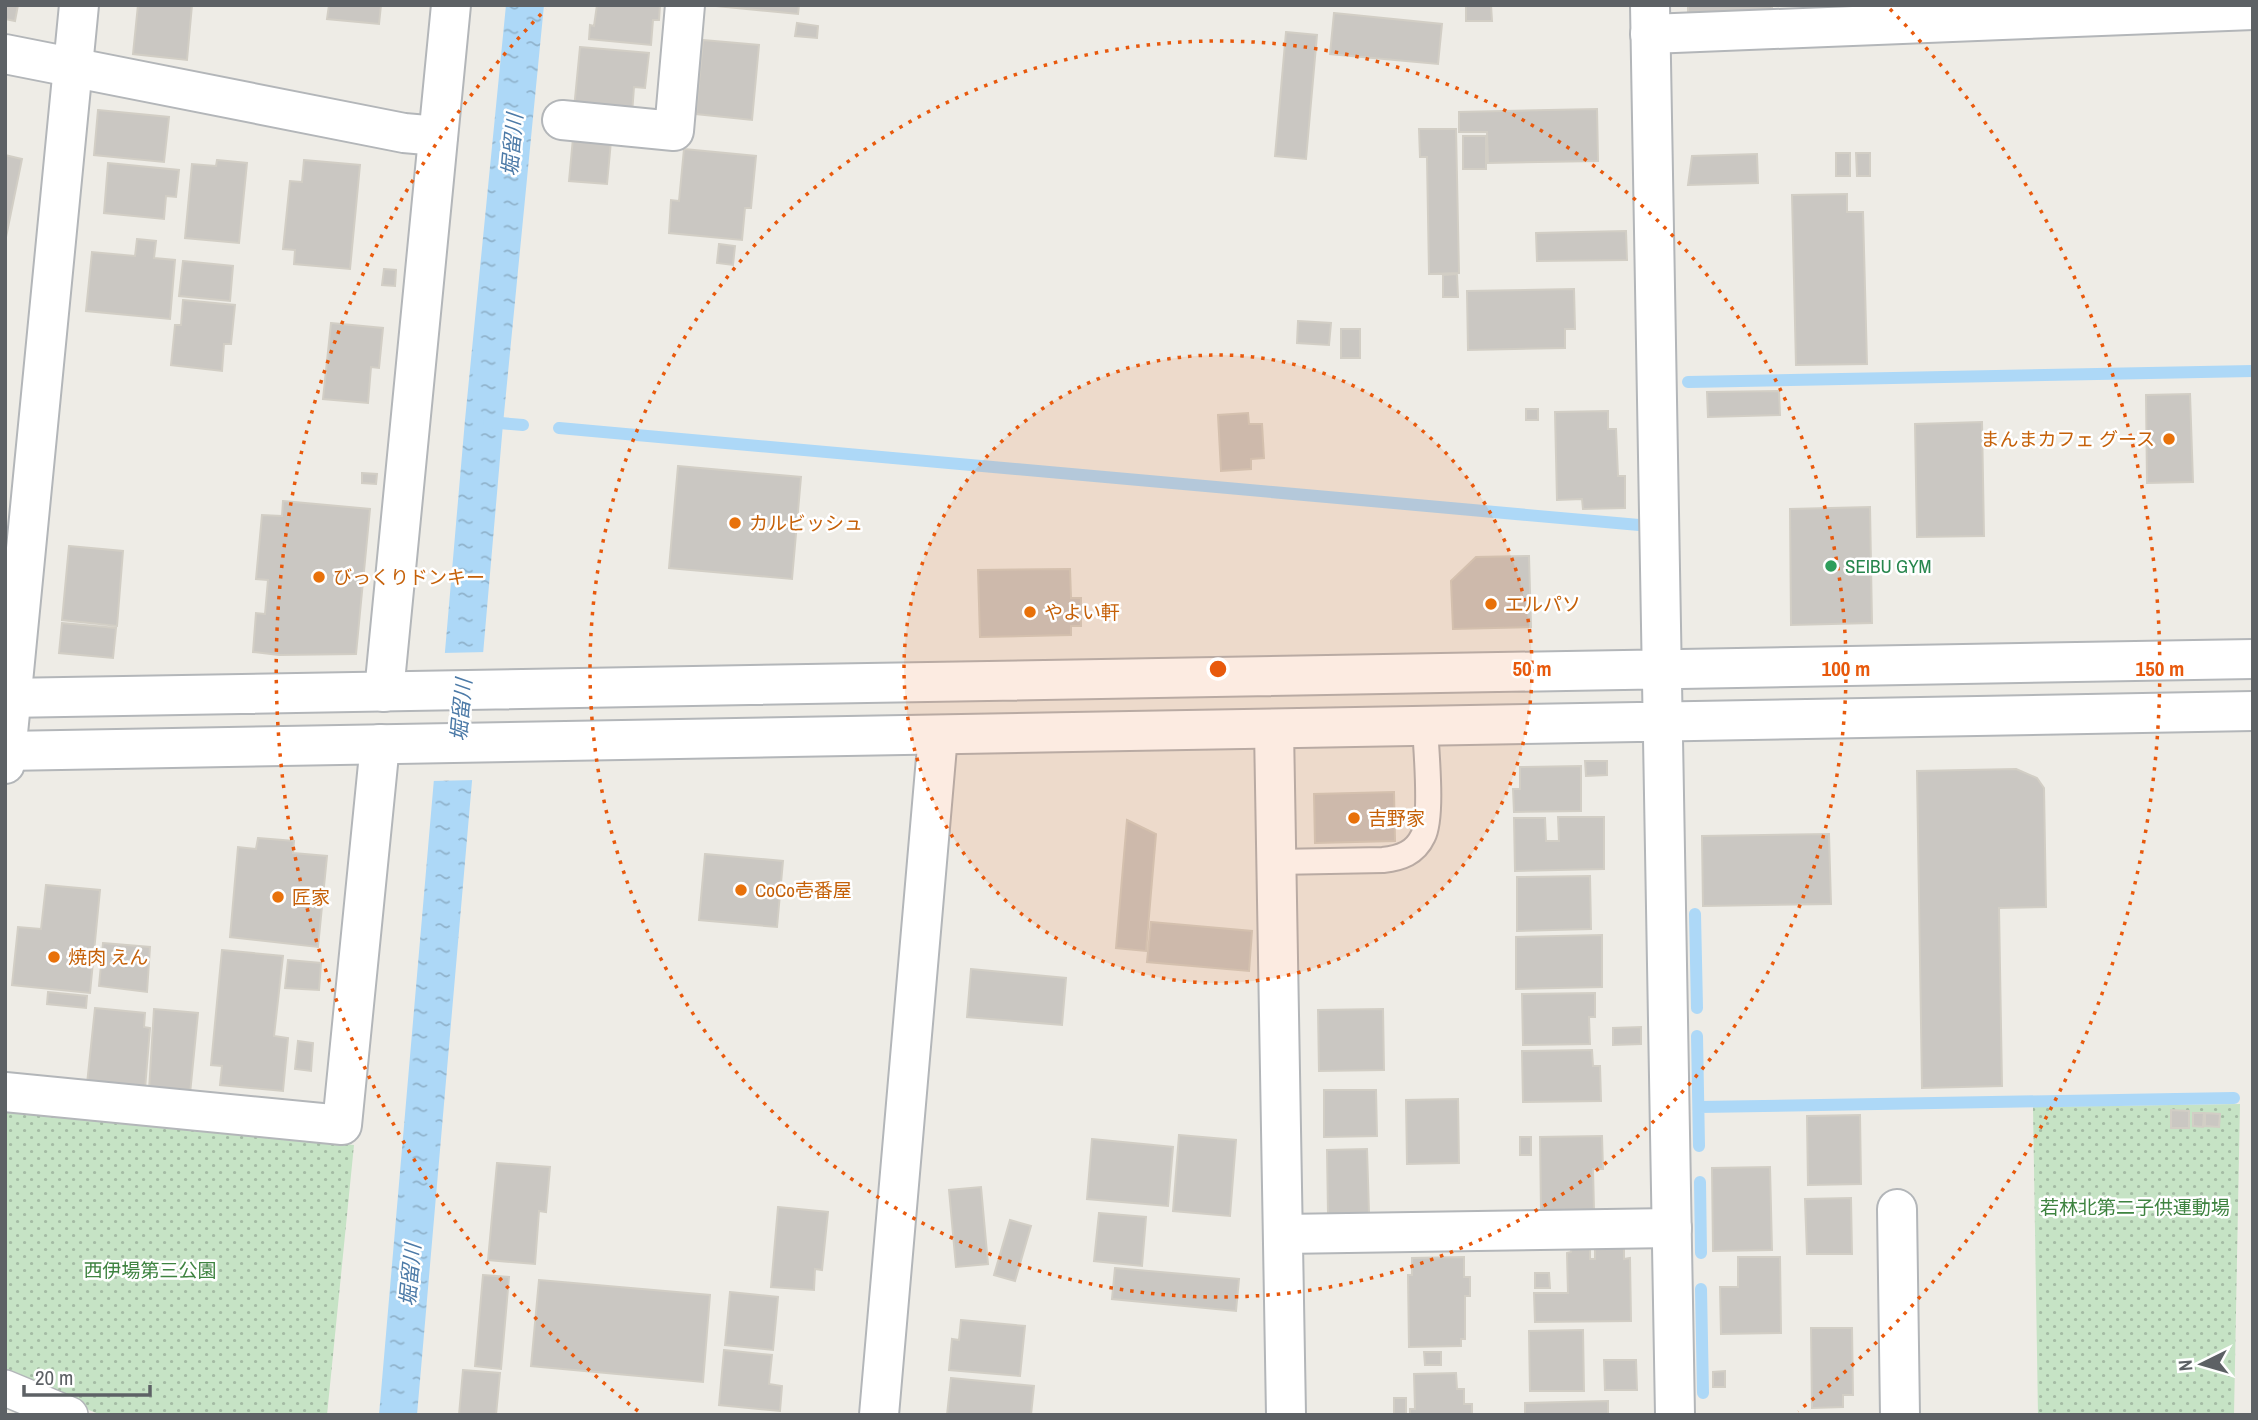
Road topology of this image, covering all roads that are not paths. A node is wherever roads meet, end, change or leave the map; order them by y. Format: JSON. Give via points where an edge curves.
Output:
{"nodes":[{"id":1,"x":79,"y":5,"type":"edge"},
{"id":2,"x":451,"y":5,"type":"edge"},
{"id":3,"x":685,"y":5,"type":"edge"},
{"id":4,"x":2253,"y":10,"type":"edge"},
{"id":5,"x":1650,"y":19,"type":"edge"},
{"id":6,"x":5,"y":54,"type":"edge"},
{"id":7,"x":73,"y":68,"type":"junction"},
{"id":8,"x":562,"y":120,"type":"dead end"},
{"id":9,"x":438,"y":136,"type":"junction"},
{"id":10,"x":22,"y":428,"type":"edge"},
{"id":11,"x":2253,"y":659,"type":"edge"},
{"id":12,"x":1663,"y":669,"type":"junction"},
{"id":13,"x":401,"y":692,"type":"junction"},
{"id":14,"x":8,"y":698,"type":"edge"},
{"id":15,"x":2253,"y":711,"type":"edge"},
{"id":16,"x":1664,"y":722,"type":"junction"},
{"id":17,"x":1425,"y":726,"type":"junction"},
{"id":18,"x":1274,"y":729,"type":"junction"},
{"id":19,"x":938,"y":734,"type":"junction"},
{"id":20,"x":396,"y":744,"type":"junction"},
{"id":21,"x":6,"y":755,"type":"edge"},
{"id":22,"x":1276,"y":862,"type":"junction"},
{"id":23,"x":5,"y":1092,"type":"edge"},
{"id":24,"x":1897,"y":1209,"type":"dead end"},
{"id":25,"x":1672,"y":1228,"type":"junction"},
{"id":26,"x":1283,"y":1234,"type":"junction"},
{"id":27,"x":5,"y":1388,"type":"edge"},
{"id":28,"x":70,"y":1415,"type":"edge"},
{"id":29,"x":878,"y":1415,"type":"edge"},
{"id":30,"x":1286,"y":1415,"type":"edge"},
{"id":31,"x":1675,"y":1415,"type":"edge"},
{"id":32,"x":1900,"y":1415,"type":"edge"}],
"edges":[{"from":1,"to":7,"type":"street"},
{"from":2,"to":9,"type":"street"},
{"from":3,"to":8,"type":"street","via":[[674,131]]},
{"from":4,"to":5,"type":"street"},
{"from":5,"to":12,"type":"street"},
{"from":6,"to":7,"type":"street"},
{"from":7,"to":9,"type":"street"},
{"from":7,"to":10,"type":"street"},
{"from":9,"to":13,"type":"street"},
{"from":10,"to":14,"type":"street"},
{"from":11,"to":12,"type":"street"},
{"from":12,"to":13,"type":"street"},
{"from":12,"to":16,"type":"street"},
{"from":13,"to":14,"type":"street"},
{"from":14,"to":21,"type":"street"},
{"from":15,"to":16,"type":"street"},
{"from":16,"to":17,"type":"street"},
{"from":16,"to":25,"type":"street"},
{"from":17,"to":18,"type":"street"},
{"from":17,"to":22,"type":"lane","via":[[1427,818],[1424,835],[1414,849],[1401,858],[1383,860]]},
{"from":18,"to":19,"type":"street"},
{"from":18,"to":22,"type":"street"},
{"from":19,"to":20,"type":"street"},
{"from":19,"to":29,"type":"street"},
{"from":20,"to":21,"type":"street"},
{"from":20,"to":23,"type":"street","via":[[342,1125]]},
{"from":22,"to":26,"type":"street"},
{"from":24,"to":32,"type":"street"},
{"from":25,"to":26,"type":"street"},
{"from":25,"to":31,"type":"street"},
{"from":26,"to":30,"type":"street"},
{"from":27,"to":28,"type":"street"}]}
